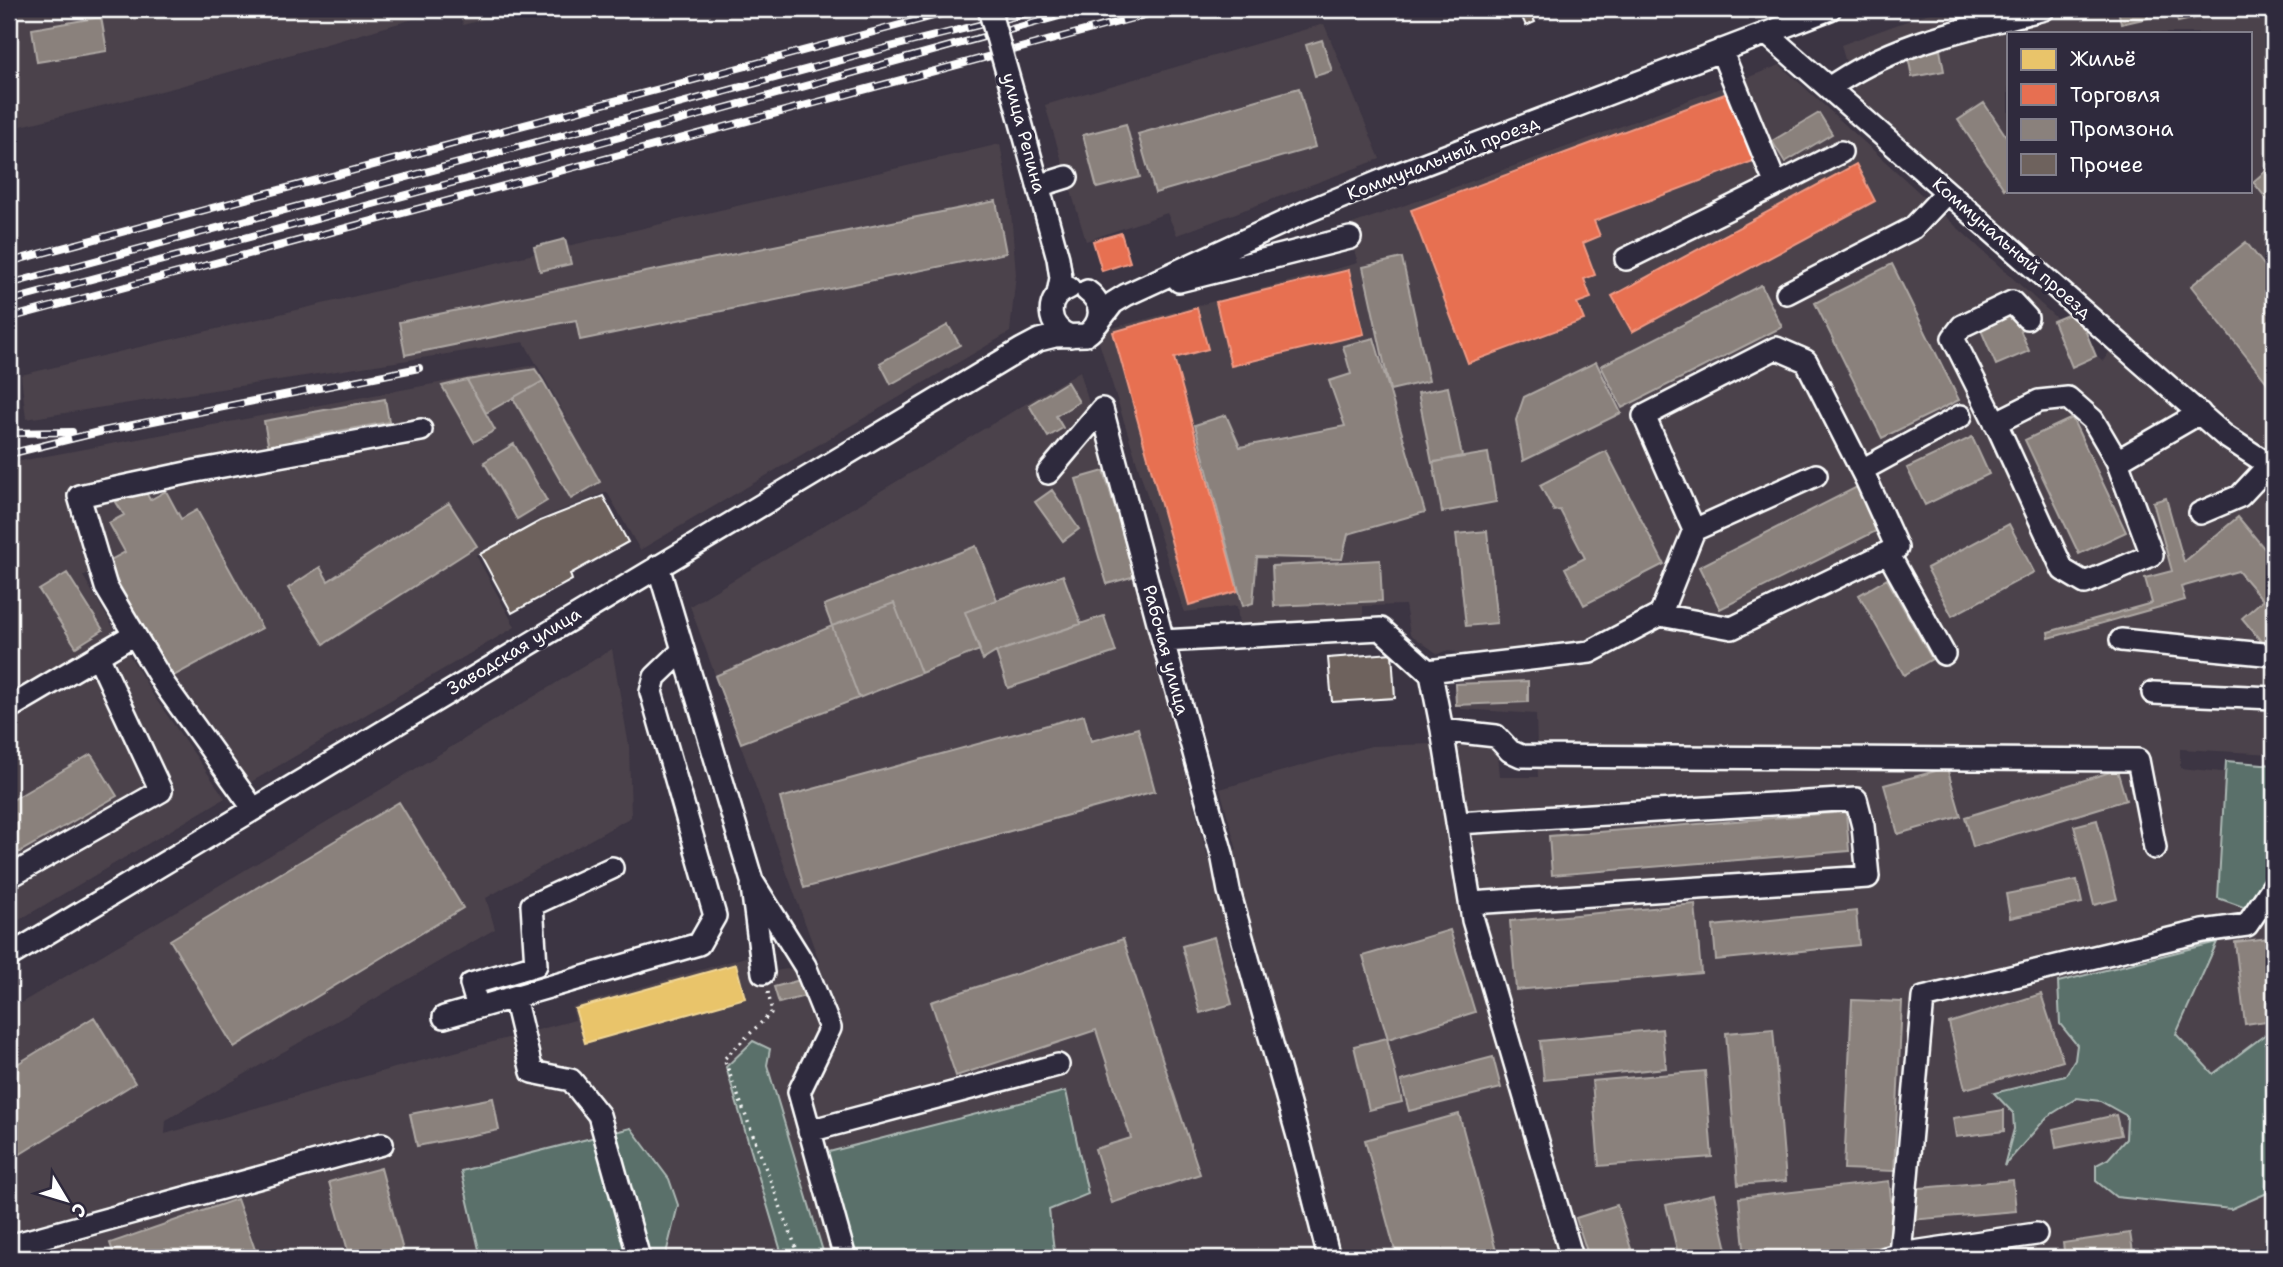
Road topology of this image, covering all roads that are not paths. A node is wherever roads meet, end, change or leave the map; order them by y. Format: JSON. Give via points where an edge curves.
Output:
{"nodes":[{"id":1,"x":989,"y":9,"type":"edge"},
{"id":2,"x":1830,"y":9,"type":"edge"},
{"id":3,"x":2044,"y":9,"type":"edge"},
{"id":4,"x":1766,"y":33,"type":"junction"},
{"id":5,"x":1721,"y":50,"type":"junction"},
{"id":6,"x":1829,"y":88,"type":"junction"},
{"id":7,"x":1841,"y":152,"type":"dead end"},
{"id":8,"x":1067,"y":177,"type":"dead end"},
{"id":9,"x":1776,"y":185,"type":"junction"},
{"id":10,"x":1038,"y":186,"type":"junction"},
{"id":11,"x":1947,"y":192,"type":"junction"},
{"id":12,"x":1350,"y":238,"type":"dead end"},
{"id":13,"x":1058,"y":258,"type":"junction"},
{"id":14,"x":1626,"y":259,"type":"dead end"},
{"id":15,"x":1084,"y":289,"type":"junction"},
{"id":16,"x":1135,"y":291,"type":"junction"},
{"id":17,"x":1787,"y":293,"type":"dead end"},
{"id":18,"x":1055,"y":301,"type":"junction"},
{"id":19,"x":2027,"y":318,"type":"dead end"},
{"id":20,"x":1097,"y":324,"type":"junction"},
{"id":21,"x":1070,"y":337,"type":"junction"},
{"id":22,"x":1021,"y":349,"type":"junction"},
{"id":23,"x":2200,"y":413,"type":"junction"},
{"id":24,"x":1961,"y":416,"type":"dead end"},
{"id":25,"x":1995,"y":423,"type":"junction"},
{"id":26,"x":421,"y":430,"type":"dead end"},
{"id":27,"x":2117,"y":461,"type":"junction"},
{"id":28,"x":2272,"y":467,"type":"edge"},
{"id":29,"x":1862,"y":470,"type":"junction"},
{"id":30,"x":1048,"y":473,"type":"dead end"},
{"id":31,"x":1816,"y":475,"type":"dead end"},
{"id":32,"x":2200,"y":513,"type":"dead end"},
{"id":33,"x":1694,"y":530,"type":"junction"},
{"id":34,"x":1888,"y":553,"type":"junction"},
{"id":35,"x":658,"y":566,"type":"junction"},
{"id":36,"x":1660,"y":615,"type":"junction"},
{"id":37,"x":133,"y":635,"type":"junction"},
{"id":38,"x":2121,"y":640,"type":"dead end"},
{"id":39,"x":1163,"y":641,"type":"junction"},
{"id":40,"x":682,"y":651,"type":"junction"},
{"id":41,"x":1944,"y":654,"type":"dead end"},
{"id":42,"x":2274,"y":655,"type":"edge"},
{"id":43,"x":98,"y":656,"type":"junction"},
{"id":44,"x":1428,"y":671,"type":"junction"},
{"id":45,"x":2153,"y":694,"type":"dead end"},
{"id":46,"x":2274,"y":698,"type":"edge"},
{"id":47,"x":9,"y":708,"type":"edge"},
{"id":48,"x":1442,"y":730,"type":"junction"},
{"id":49,"x":253,"y":808,"type":"junction"},
{"id":50,"x":1457,"y":823,"type":"junction"},
{"id":51,"x":2155,"y":848,"type":"dead end"},
{"id":52,"x":612,"y":868,"type":"dead end"},
{"id":53,"x":9,"y":877,"type":"edge"},
{"id":54,"x":752,"y":881,"type":"junction"},
{"id":55,"x":2274,"y":885,"type":"edge"},
{"id":56,"x":1471,"y":903,"type":"junction"},
{"id":57,"x":9,"y":956,"type":"edge"},
{"id":58,"x":763,"y":972,"type":"road end"},
{"id":59,"x":514,"y":997,"type":"junction"},
{"id":60,"x":478,"y":1007,"type":"junction"},
{"id":61,"x":444,"y":1017,"type":"dead end"},
{"id":62,"x":1058,"y":1065,"type":"dead end"},
{"id":63,"x":809,"y":1131,"type":"junction"},
{"id":64,"x":382,"y":1144,"type":"dead end"},
{"id":65,"x":2036,"y":1234,"type":"dead end"},
{"id":66,"x":9,"y":1246,"type":"edge"},
{"id":67,"x":1895,"y":1257,"type":"edge"},
{"id":68,"x":639,"y":1258,"type":"edge"},
{"id":69,"x":845,"y":1258,"type":"edge"},
{"id":70,"x":1329,"y":1258,"type":"edge"},
{"id":71,"x":1572,"y":1258,"type":"edge"}],
"edges":[{"from":1,"to":10,"type":"street","name":"улица Репина","bridge":true},
{"from":2,"to":4,"type":"street","name":"Коммунальный проезд"},
{"from":3,"to":6,"type":"street","via":[[1907,46]]},
{"from":4,"to":5,"type":"street","name":"Коммунальный проезд"},
{"from":4,"to":6,"type":"street","name":"Коммунальный проезд"},
{"from":5,"to":9,"type":"street"},
{"from":5,"to":16,"type":"street","name":"Коммунальный проезд","via":[[1398,174]]},
{"from":6,"to":11,"type":"street","name":"Коммунальный проезд"},
{"from":7,"to":9,"type":"street"},
{"from":8,"to":10,"type":"street"},
{"from":9,"to":14,"type":"street"},
{"from":10,"to":13,"type":"street","name":"улица Репина"},
{"from":11,"to":17,"type":"street","via":[[1913,228]]},
{"from":11,"to":23,"type":"street","name":"Коммунальный проезд"},
{"from":12,"to":16,"type":"street"},
{"from":13,"to":15,"type":"street","name":"улица Репина","via":[[1066,274]]},
{"from":13,"to":18,"type":"street","name":"улица Репина","via":[[1061,278]]},
{"from":15,"to":16,"type":"street","via":[[1111,297]]},
{"from":15,"to":18,"type":"street","via":[[1064,290]]},
{"from":15,"to":20,"type":"street","via":[[1100,309]]},
{"from":16,"to":20,"type":"street","name":"Коммунальный проезд","via":[[1113,303]]},
{"from":18,"to":21,"type":"street","via":[[1051,315],[1057,329]]},
{"from":18,"to":22,"type":"street","name":"Заводская улица","via":[[1042,329]]},
{"from":19,"to":25,"type":"street","via":[[2012,302],[1962,327],[1953,338]]},
{"from":20,"to":21,"type":"street","via":[[1086,335]]},
{"from":21,"to":22,"type":"street","name":"Заводская улица","via":[[1039,340]]},
{"from":22,"to":35,"type":"street","name":"Заводская улица"},
{"from":23,"to":27,"type":"street"},
{"from":23,"to":28,"type":"street","name":"Коммунальный проезд"},
{"from":24,"to":29,"type":"street"},
{"from":25,"to":27,"type":"street","via":[[2039,401],[2068,398],[2093,420]]},
{"from":25,"to":27,"type":"street","via":[[2063,570],[2085,583],[2152,555]]},
{"from":26,"to":37,"type":"street","via":[[79,496],[106,587]]},
{"from":28,"to":32,"type":"street","via":[[2240,496]]},
{"from":29,"to":33,"type":"street","via":[[1807,361],[1776,348],[1644,416]]},
{"from":29,"to":34,"type":"street","via":[[1897,548]]},
{"from":30,"to":39,"type":"street","name":"Рабочая улица","via":[[1102,409]]},
{"from":31,"to":33,"type":"street"},
{"from":33,"to":36,"type":"street"},
{"from":34,"to":36,"type":"street","via":[[1732,628]]},
{"from":34,"to":41,"type":"street"},
{"from":35,"to":40,"type":"street"},
{"from":35,"to":49,"type":"street","name":"Заводская улица"},
{"from":36,"to":44,"type":"street","via":[[1590,652]]},
{"from":37,"to":43,"type":"street"},
{"from":37,"to":49,"type":"street"},
{"from":38,"to":42,"type":"street"},
{"from":39,"to":44,"type":"street","via":[[1381,629]]},
{"from":39,"to":70,"type":"street","name":"Рабочая улица"},
{"from":40,"to":54,"type":"street"},
{"from":40,"to":59,"type":"street","via":[[655,677],[651,692],[715,916],[699,944]]},
{"from":43,"to":47,"type":"street"},
{"from":43,"to":53,"type":"street","via":[[161,791]]},
{"from":44,"to":48,"type":"street"},
{"from":45,"to":46,"type":"street"},
{"from":48,"to":50,"type":"street"},
{"from":48,"to":51,"type":"street","via":[[1496,736],[1510,751],[1538,757],[2138,760]]},
{"from":49,"to":57,"type":"street","name":"Заводская улица"},
{"from":50,"to":56,"type":"street"},
{"from":50,"to":56,"type":"street","via":[[1856,799],[1863,826],[1868,877]]},
{"from":52,"to":60,"type":"street","via":[[532,905],[536,965],[471,984]]},
{"from":54,"to":58,"type":"street"},
{"from":54,"to":63,"type":"street","via":[[805,966],[830,1028],[799,1092]]},
{"from":55,"to":67,"type":"street","via":[[2247,925],[2203,931],[1923,998]]},
{"from":56,"to":71,"type":"street"},
{"from":59,"to":60,"type":"street"},
{"from":59,"to":68,"type":"street","via":[[532,1072],[571,1080],[599,1115]]},
{"from":60,"to":61,"type":"street"},
{"from":62,"to":63,"type":"street"},
{"from":63,"to":69,"type":"street"},
{"from":64,"to":66,"type":"street"},
{"from":65,"to":67,"type":"street"}]}
